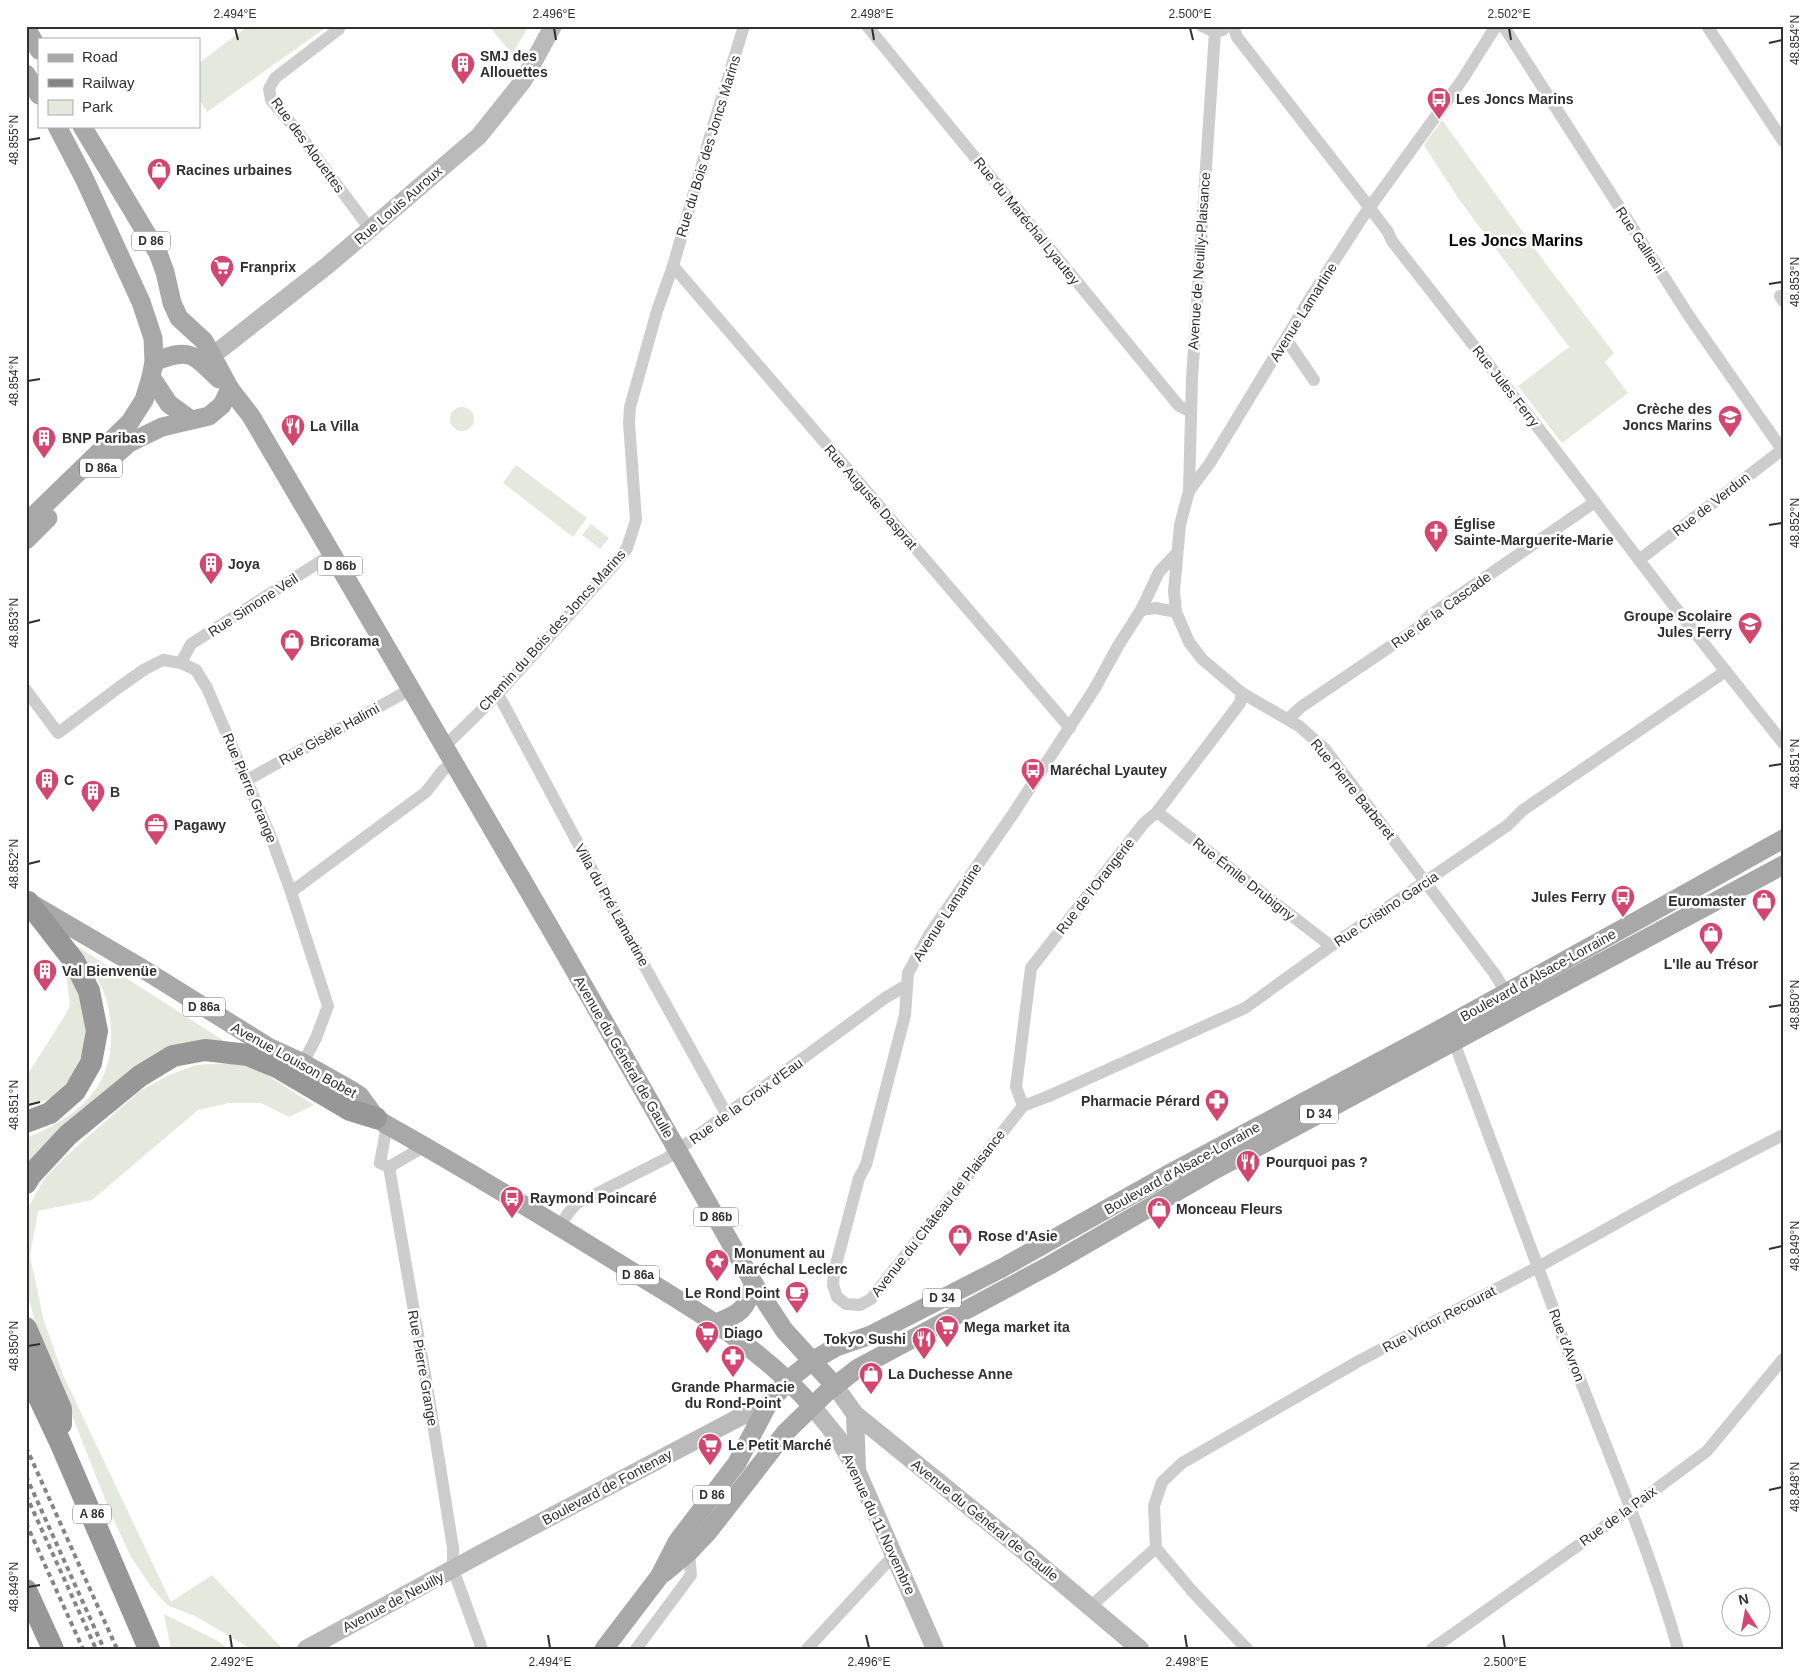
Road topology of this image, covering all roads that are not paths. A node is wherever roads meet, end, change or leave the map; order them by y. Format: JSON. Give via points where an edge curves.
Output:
{"nodes":[{"id":1,"x":339,"y":26,"type":"edge"},
{"id":2,"x":553,"y":26,"type":"edge"},
{"id":3,"x":744,"y":26,"type":"edge"},
{"id":4,"x":867,"y":26,"type":"edge"},
{"id":5,"x":1202,"y":26,"type":"edge"},
{"id":6,"x":1231,"y":26,"type":"edge"},
{"id":7,"x":1496,"y":26,"type":"edge"},
{"id":8,"x":1502,"y":26,"type":"edge"},
{"id":9,"x":1707,"y":26,"type":"edge"},
{"id":10,"x":26,"y":28,"type":"edge"},
{"id":11,"x":1215,"y":32,"type":"junction"},
{"id":12,"x":38,"y":48,"type":"edge"},
{"id":13,"x":26,"y":74,"type":"edge"},
{"id":14,"x":38,"y":93,"type":"edge"},
{"id":15,"x":58,"y":128,"type":"edge"},
{"id":16,"x":83,"y":128,"type":"edge"},
{"id":17,"x":1783,"y":141,"type":"edge"},
{"id":18,"x":1370,"y":208,"type":"junction"},
{"id":19,"x":370,"y":229,"type":"junction"},
{"id":20,"x":673,"y":266,"type":"junction"},
{"id":21,"x":1286,"y":339,"type":"junction"},
{"id":22,"x":212,"y":356,"type":"junction"},
{"id":23,"x":153,"y":369,"type":"junction"},
{"id":24,"x":1314,"y":380,"type":"dead end"},
{"id":25,"x":230,"y":389,"type":"junction"},
{"id":26,"x":1191,"y":412,"type":"junction"},
{"id":27,"x":191,"y":420,"type":"junction"},
{"id":28,"x":1782,"y":450,"type":"edge"},
{"id":29,"x":1189,"y":491,"type":"junction"},
{"id":30,"x":1595,"y":502,"type":"junction"},
{"id":31,"x":26,"y":523,"type":"edge"},
{"id":32,"x":26,"y":540,"type":"edge"},
{"id":33,"x":1178,"y":553,"type":"junction"},
{"id":34,"x":332,"y":554,"type":"junction"},
{"id":35,"x":1639,"y":560,"type":"junction"},
{"id":36,"x":1140,"y":610,"type":"junction"},
{"id":37,"x":1176,"y":612,"type":"junction"},
{"id":38,"x":181,"y":663,"type":"junction"},
{"id":39,"x":1726,"y":671,"type":"junction"},
{"id":40,"x":410,"y":689,"type":"junction"},
{"id":41,"x":26,"y":690,"type":"edge"},
{"id":42,"x":1242,"y":693,"type":"junction"},
{"id":43,"x":498,"y":694,"type":"junction"},
{"id":44,"x":1288,"y":719,"type":"junction"},
{"id":45,"x":1070,"y":728,"type":"junction"},
{"id":46,"x":1783,"y":743,"type":"edge"},
{"id":47,"x":444,"y":747,"type":"junction"},
{"id":48,"x":454,"y":764,"type":"junction"},
{"id":49,"x":246,"y":780,"type":"junction"},
{"id":50,"x":1157,"y":812,"type":"junction"},
{"id":51,"x":1783,"y":839,"type":"edge"},
{"id":52,"x":1783,"y":865,"type":"edge"},
{"id":53,"x":1425,"y":882,"type":"junction"},
{"id":54,"x":291,"y":892,"type":"junction"},
{"id":55,"x":27,"y":901,"type":"edge"},
{"id":56,"x":1331,"y":946,"type":"junction"},
{"id":57,"x":907,"y":986,"type":"junction"},
{"id":58,"x":1506,"y":992,"type":"junction"},
{"id":59,"x":1448,"y":1035,"type":"junction"},
{"id":60,"x":303,"y":1063,"type":"junction"},
{"id":61,"x":1023,"y":1106,"type":"junction"},
{"id":62,"x":727,"y":1115,"type":"junction"},
{"id":63,"x":381,"y":1121,"type":"junction"},
{"id":64,"x":26,"y":1122,"type":"edge"},
{"id":65,"x":1783,"y":1135,"type":"edge"},
{"id":66,"x":425,"y":1146,"type":"junction"},
{"id":67,"x":678,"y":1151,"type":"junction"},
{"id":68,"x":388,"y":1167,"type":"junction"},
{"id":69,"x":26,"y":1183,"type":"edge"},
{"id":70,"x":560,"y":1227,"type":"junction"},
{"id":71,"x":1538,"y":1267,"type":"junction"},
{"id":72,"x":754,"y":1284,"type":"junction"},
{"id":73,"x":846,"y":1304,"type":"joint"},
{"id":74,"x":716,"y":1324,"type":"junction"},
{"id":75,"x":26,"y":1328,"type":"edge"},
{"id":76,"x":1783,"y":1359,"type":"edge"},
{"id":77,"x":812,"y":1361,"type":"junction"},
{"id":78,"x":858,"y":1368,"type":"joint"},
{"id":79,"x":26,"y":1370,"type":"edge"},
{"id":80,"x":788,"y":1380,"type":"junction"},
{"id":81,"x":835,"y":1386,"type":"junction"},
{"id":82,"x":812,"y":1406,"type":"junction"},
{"id":83,"x":762,"y":1412,"type":"junction"},
{"id":84,"x":855,"y":1414,"type":"junction"},
{"id":85,"x":60,"y":1442,"type":"junction"},
{"id":86,"x":858,"y":1473,"type":"junction"},
{"id":87,"x":1629,"y":1509,"type":"junction"},
{"id":88,"x":1156,"y":1548,"type":"junction"},
{"id":89,"x":689,"y":1552,"type":"junction"},
{"id":90,"x":894,"y":1555,"type":"junction"},
{"id":91,"x":453,"y":1569,"type":"junction"},
{"id":92,"x":659,"y":1576,"type":"junction"},
{"id":93,"x":26,"y":1590,"type":"edge"},
{"id":94,"x":1091,"y":1606,"type":"junction"},
{"id":95,"x":53,"y":1649,"type":"edge"},
{"id":96,"x":149,"y":1649,"type":"edge"},
{"id":97,"x":306,"y":1649,"type":"edge"},
{"id":98,"x":482,"y":1649,"type":"edge"},
{"id":99,"x":604,"y":1649,"type":"edge"},
{"id":100,"x":636,"y":1649,"type":"edge"},
{"id":101,"x":807,"y":1649,"type":"edge"},
{"id":102,"x":934,"y":1649,"type":"edge"},
{"id":103,"x":1140,"y":1649,"type":"edge"},
{"id":104,"x":1247,"y":1649,"type":"edge"},
{"id":105,"x":1432,"y":1649,"type":"edge"},
{"id":106,"x":1678,"y":1649,"type":"edge"}],
"edges":[{"from":1,"to":19,"type":"street","name":"Rue des Alouettes","via":[[275,78],[269,89],[271,100]]},
{"from":2,"to":19,"type":"street","name":"Rue Louis Auroux","via":[[523,81],[479,136]]},
{"from":3,"to":20,"type":"street","name":"Rue du Bois des Joncs Marins"},
{"from":4,"to":26,"type":"street","name":"Rue du Maréchal Lyautey","via":[[1179,406]]},
{"from":5,"to":11,"type":"street"},
{"from":6,"to":11,"type":"street"},
{"from":6,"to":18,"type":"street","name":"Rue Jules Ferry"},
{"from":7,"to":18,"type":"street","name":"Avenue Lamartine","via":[[1462,80]]},
{"from":8,"to":28,"type":"street","name":"Rue Gallieni","via":[[1691,319]]},
{"from":9,"to":17,"type":"street"},
{"from":10,"to":12,"type":"main road"},
{"from":11,"to":26,"type":"street","name":"Avenue de Neuilly-Plaisance"},
{"from":13,"to":14,"type":"main road"},
{"from":15,"to":23,"type":"main road","number":"D 86","via":[[141,302],[153,338]]},
{"from":16,"to":22,"type":"main road","number":"D 86","via":[[158,254],[179,318],[204,340]]},
{"from":18,"to":21,"type":"street","name":"Avenue Lamartine"},
{"from":18,"to":30,"type":"street","name":"Rue Jules Ferry"},
{"from":19,"to":22,"type":"street","name":"Rue Louis Auroux"},
{"from":20,"to":43,"type":"street","name":"Chemin du Bois des Joncs Marins","via":[[630,406],[636,520],[627,548]]},
{"from":20,"to":45,"type":"street","name":"Rue Auguste Dasprat"},
{"from":21,"to":24,"type":"street"},
{"from":21,"to":29,"type":"street","name":"Avenue Lamartine","via":[[1210,463]]},
{"from":22,"to":25,"type":"main road","number":"D 86b"},
{"from":23,"to":25,"type":"main road","via":[[172,354],[192,355]]},
{"from":23,"to":27,"type":"main road","via":[[169,404]]},
{"from":23,"to":31,"type":"main road","number":"D 86a","via":[[144,400],[130,422]]},
{"from":25,"to":27,"type":"main road","via":[[216,411]]},
{"from":25,"to":34,"type":"main road","number":"D 86b","via":[[251,416]]},
{"from":26,"to":29,"type":"street","name":"Avenue de Neuilly-Plaisance"},
{"from":27,"to":32,"type":"main road","number":"D 86a","via":[[162,426],[125,446]]},
{"from":28,"to":35,"type":"street","name":"Rue de Verdun"},
{"from":29,"to":33,"type":"street","name":"Avenue Lamartine","via":[[1180,525]]},
{"from":30,"to":35,"type":"street","name":"Rue Jules Ferry"},
{"from":30,"to":44,"type":"street","name":"Rue de la Cascade","via":[[1429,616],[1419,627]]},
{"from":33,"to":36,"type":"street","name":"Avenue Lamartine","via":[[1159,572]]},
{"from":33,"to":37,"type":"street","name":"Rue Pierre Barberet","via":[[1174,591]]},
{"from":34,"to":38,"type":"street","name":"Rue Simone Veil","via":[[191,644]]},
{"from":34,"to":40,"type":"main road","number":"D 86b"},
{"from":35,"to":39,"type":"street","name":"Rue Jules Ferry"},
{"from":36,"to":37,"type":"street","via":[[1156,608]]},
{"from":36,"to":45,"type":"street","name":"Avenue Lamartine"},
{"from":37,"to":42,"type":"street","name":"Rue Pierre Barberet","via":[[1189,642],[1202,659]]},
{"from":38,"to":41,"type":"street","via":[[163,660],[146,669],[58,733]]},
{"from":38,"to":49,"type":"street","name":"Rue Pierre Grange","via":[[196,670],[207,688]]},
{"from":39,"to":46,"type":"street","name":"Rue Jules Ferry"},
{"from":39,"to":53,"type":"street","name":"Rue Cristino Garcia","via":[[1523,810],[1508,825]]},
{"from":40,"to":47,"type":"main road","number":"D 86b"},
{"from":40,"to":49,"type":"street","name":"Rue Gisèle Halimi"},
{"from":42,"to":44,"type":"street","name":"Rue Pierre Barberet"},
{"from":42,"to":50,"type":"street","name":"Rue de l'Orangerie","via":[[1240,702]]},
{"from":43,"to":47,"type":"street","name":"Chemin du Bois des Joncs Marins"},
{"from":43,"to":62,"type":"street","name":"Villa du Pré Lamartine"},
{"from":44,"to":53,"type":"street","name":"Rue Pierre Barberet","via":[[1325,750]]},
{"from":45,"to":57,"type":"street","name":"Avenue Lamartine","via":[[929,935],[908,974]]},
{"from":47,"to":48,"type":"main road","name":"Avenue du Général de Gaulle","number":"D 86b"},
{"from":48,"to":54,"type":"street","via":[[443,770],[426,792]]},
{"from":48,"to":67,"type":"main road","name":"Avenue du Général de Gaulle","number":"D 86b"},
{"from":49,"to":54,"type":"street","name":"Rue Pierre Grange"},
{"from":50,"to":56,"type":"street","name":"Rue Émile Drubigny"},
{"from":50,"to":61,"type":"street","name":"Rue de l'Orangerie","via":[[1144,823],[1031,968],[1016,1087]]},
{"from":51,"to":58,"type":"main road","name":"Boulevard d'Alsace-Lorraine","number":"D 34"},
{"from":52,"to":59,"type":"main road","name":"Boulevard d'Alsace-Lorraine","number":"D 34"},
{"from":53,"to":56,"type":"street","name":"Rue Cristino Garcia"},
{"from":53,"to":58,"type":"street","name":"Rue Pierre Barberet"},
{"from":54,"to":60,"type":"street","name":"Rue Pierre Grange","via":[[328,1006]]},
{"from":55,"to":60,"type":"main road","name":"Avenue Louison Bobet","number":"D 86a","via":[[270,1048]]},
{"from":55,"to":64,"type":"highway","via":[[74,962],[89,991],[97,1031],[91,1063],[75,1091],[50,1113]]},
{"from":56,"to":61,"type":"street","name":"Rue Cristino Garcia","via":[[1245,1008]]},
{"from":57,"to":62,"type":"street","name":"Rue de la Croix d'Eau","via":[[885,998]]},
{"from":57,"to":73,"type":"street","name":"Avenue Lamartine","via":[[905,1015],[834,1272],[834,1292]]},
{"from":58,"to":59,"type":"main road","name":"Boulevard d'Alsace-Lorraine","number":"D 34"},
{"from":59,"to":71,"type":"street","name":"Rue d'Avron"},
{"from":59,"to":77,"type":"main road","name":"Boulevard d'Alsace-Lorraine","number":"D 34","via":[[1167,1175],[1002,1268],[871,1335],[836,1347]]},
{"from":59,"to":78,"type":"main road","name":"Boulevard d'Alsace-Lorraine","number":"D 34","via":[[1050,1265]]},
{"from":60,"to":63,"type":"main road","name":"Avenue Louison Bobet","number":"D 86a","via":[[360,1096]]},
{"from":61,"to":73,"type":"street","name":"Avenue du Château de Plaisance","via":[[871,1299],[860,1305]]},
{"from":62,"to":67,"type":"street","name":"Rue de la Croix d'Eau"},
{"from":63,"to":66,"type":"main road","number":"D 86a"},
{"from":63,"to":68,"type":"street","name":"Rue Pierre Grange","via":[[380,1163]]},
{"from":63,"to":69,"type":"highway","via":[[350,1110],[277,1067],[248,1054],[205,1050],[189,1052],[173,1056],[140,1076],[68,1135]]},
{"from":65,"to":71,"type":"street","name":"Rue Victor Recourat"},
{"from":66,"to":68,"type":"street"},
{"from":66,"to":70,"type":"main road","number":"D 86a"},
{"from":67,"to":70,"type":"street","name":"Rue de la Croix d'Eau","via":[[576,1204]]},
{"from":67,"to":72,"type":"main road","name":"Avenue du Général de Gaulle","number":"D 86b"},
{"from":68,"to":91,"type":"street","name":"Rue Pierre Grange","via":[[428,1392],[453,1548]]},
{"from":70,"to":74,"type":"main road","number":"D 86a"},
{"from":71,"to":87,"type":"street","name":"Rue d'Avron"},
{"from":71,"to":88,"type":"street","name":"Rue Victor Recourat","via":[[1357,1362],[1182,1463],[1162,1482],[1154,1506]]},
{"from":72,"to":74,"type":"main road","via":[[747,1304],[736,1315]]},
{"from":72,"to":77,"type":"main road","name":"Avenue du Général de Gaulle","number":"D 86b","via":[[778,1323]]},
{"from":74,"to":80,"type":"main road","number":"D 86a"},
{"from":75,"to":85,"type":"highway","via":[[61,1409]]},
{"from":76,"to":87,"type":"street","name":"Rue de la Paix","via":[[1707,1451]]},
{"from":77,"to":80,"type":"main road","name":"Boulevard d'Alsace-Lorraine","number":"D 34"},
{"from":77,"to":81,"type":"main road","name":"Avenue du Général de Gaulle"},
{"from":78,"to":81,"type":"main road","name":"Boulevard d'Alsace-Lorraine","number":"D 86"},
{"from":79,"to":85,"type":"highway","number":"A 86"},
{"from":80,"to":82,"type":"main road"},
{"from":80,"to":83,"type":"main road","name":"Boulevard d'Alsace-Lorraine","number":"D 86"},
{"from":81,"to":82,"type":"main road","name":"Boulevard d'Alsace-Lorraine","number":"D 86"},
{"from":81,"to":84,"type":"street","name":"Avenue du Général de Gaulle"},
{"from":82,"to":86,"type":"street","name":"Avenue du 11 Novembre","via":[[838,1438]]},
{"from":82,"to":89,"type":"main road","name":"Boulevard d'Alsace-Lorraine","number":"D 86","via":[[784,1433]]},
{"from":83,"to":91,"type":"street","name":"Boulevard de Fontenay","via":[[738,1418]]},
{"from":83,"to":92,"type":"main road","name":"Boulevard d'Alsace-Lorraine","number":"D 86","via":[[740,1459],[676,1542]]},
{"from":84,"to":86,"type":"street"},
{"from":84,"to":94,"type":"street","name":"Avenue du Général de Gaulle"},
{"from":85,"to":96,"type":"highway","number":"A 86"},
{"from":86,"to":90,"type":"street","name":"Avenue du 11 Novembre"},
{"from":87,"to":105,"type":"street","name":"Rue de la Paix"},
{"from":87,"to":106,"type":"street","name":"Rue d'Avron"},
{"from":88,"to":94,"type":"street"},
{"from":88,"to":104,"type":"street"},
{"from":89,"to":92,"type":"main road","name":"Boulevard d'Alsace-Lorraine","number":"D 86"},
{"from":89,"to":100,"type":"street","via":[[691,1575]]},
{"from":90,"to":101,"type":"street"},
{"from":90,"to":102,"type":"street","name":"Avenue du 11 Novembre"},
{"from":91,"to":97,"type":"street","name":"Avenue de Neuilly"},
{"from":91,"to":98,"type":"street","name":"Rue Pierre Grange"},
{"from":92,"to":99,"type":"main road","name":"Boulevard d'Alsace-Lorraine","number":"D 86"},
{"from":93,"to":95,"type":"highway"},
{"from":94,"to":103,"type":"street","name":"Avenue du Général de Gaulle"}]}
